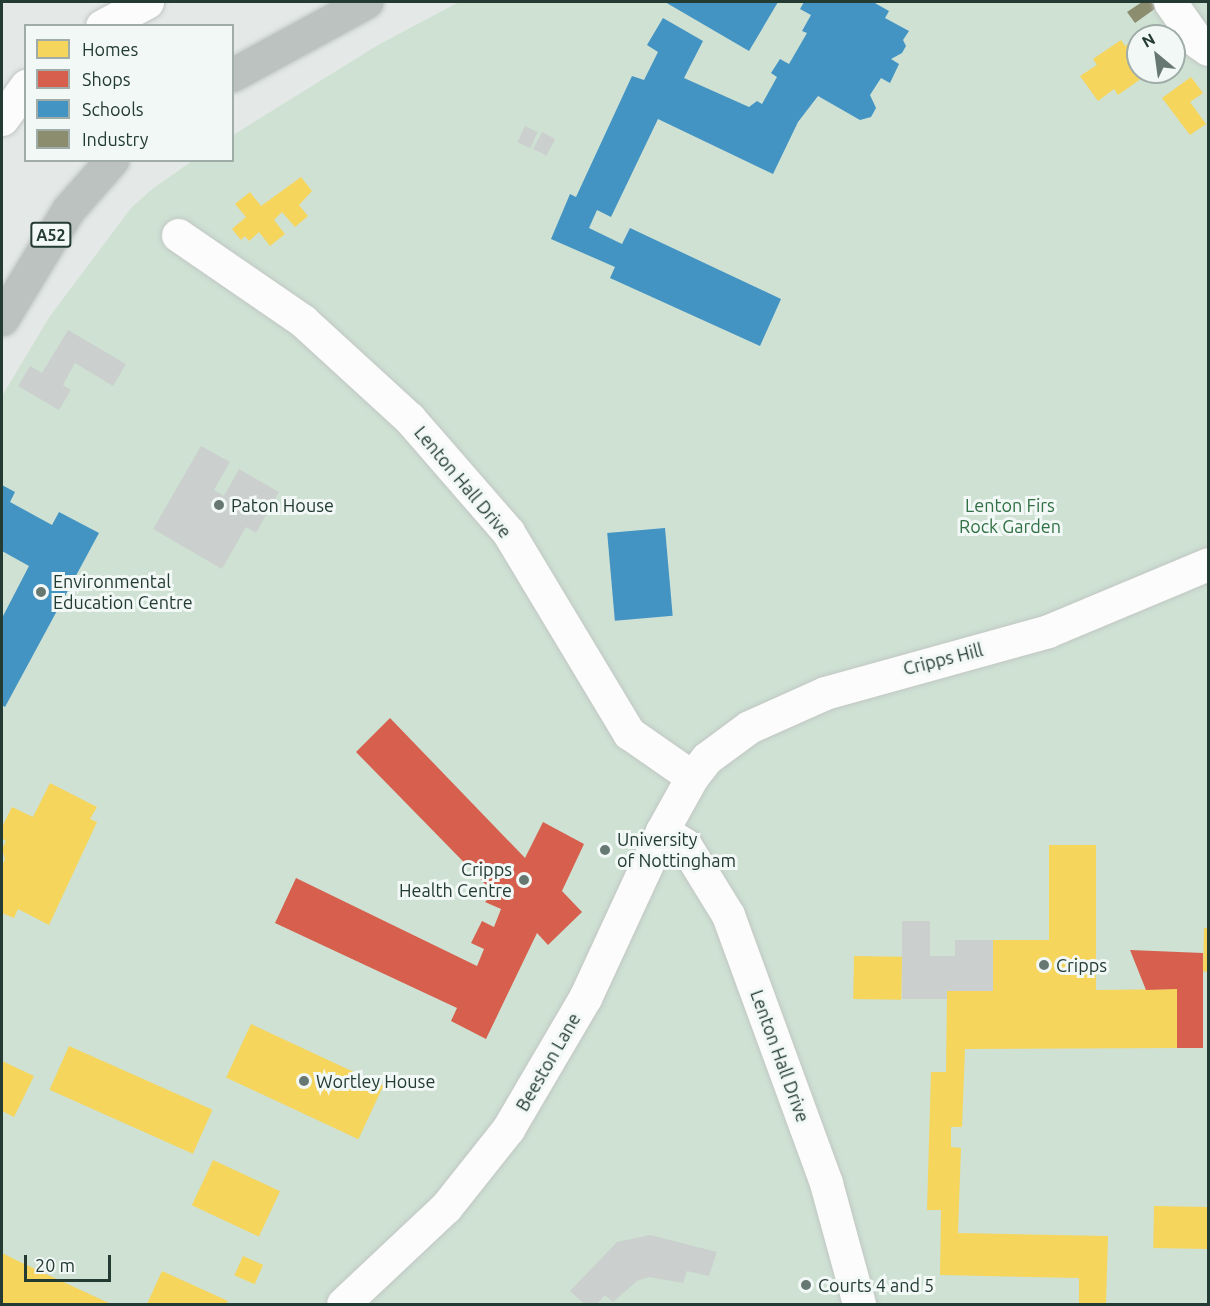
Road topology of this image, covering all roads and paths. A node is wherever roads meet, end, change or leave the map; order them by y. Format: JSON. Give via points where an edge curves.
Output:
{"nodes":[{"id":1,"x":147,"y":2,"type":"edge"},
{"id":2,"x":366,"y":2,"type":"edge"},
{"id":3,"x":1170,"y":2,"type":"edge"},
{"id":4,"x":106,"y":24,"type":"edge"},
{"id":5,"x":1209,"y":49,"type":"edge"},
{"id":6,"x":234,"y":74,"type":"edge"},
{"id":7,"x":24,"y":89,"type":"edge"},
{"id":8,"x":2,"y":119,"type":"edge"},
{"id":9,"x":110,"y":162,"type":"edge"},
{"id":10,"x":178,"y":236,"type":"dead end"},
{"id":11,"x":2,"y":319,"type":"edge"},
{"id":12,"x":1209,"y":564,"type":"edge"},
{"id":13,"x":692,"y":777,"type":"junction"},
{"id":14,"x":662,"y":831,"type":"junction"},
{"id":15,"x":343,"y":1305,"type":"edge"},
{"id":16,"x":859,"y":1305,"type":"edge"}],
"edges":[{"from":1,"to":4,"type":"street"},
{"from":2,"to":6,"type":"highway"},
{"from":3,"to":5,"type":"street","via":[[1198,42]]},
{"from":7,"to":8,"type":"street"},
{"from":9,"to":11,"type":"highway","number":"A52","via":[[68,210]]},
{"from":10,"to":13,"type":"street","name":"Lenton Hall Drive","via":[[303,321],[409,418],[508,532],[629,733]]},
{"from":12,"to":13,"type":"street","name":"Cripps Hill","via":[[1048,631],[825,693],[749,727],[707,758]]},
{"from":13,"to":14,"type":"street","name":"Beeston Lane"},
{"from":14,"to":15,"type":"street","name":"Beeston Lane","via":[[585,998],[508,1129],[446,1207]]},
{"from":14,"to":16,"type":"street","name":"Lenton Hall Drive","via":[[686,845],[729,915],[826,1183]]}]}
